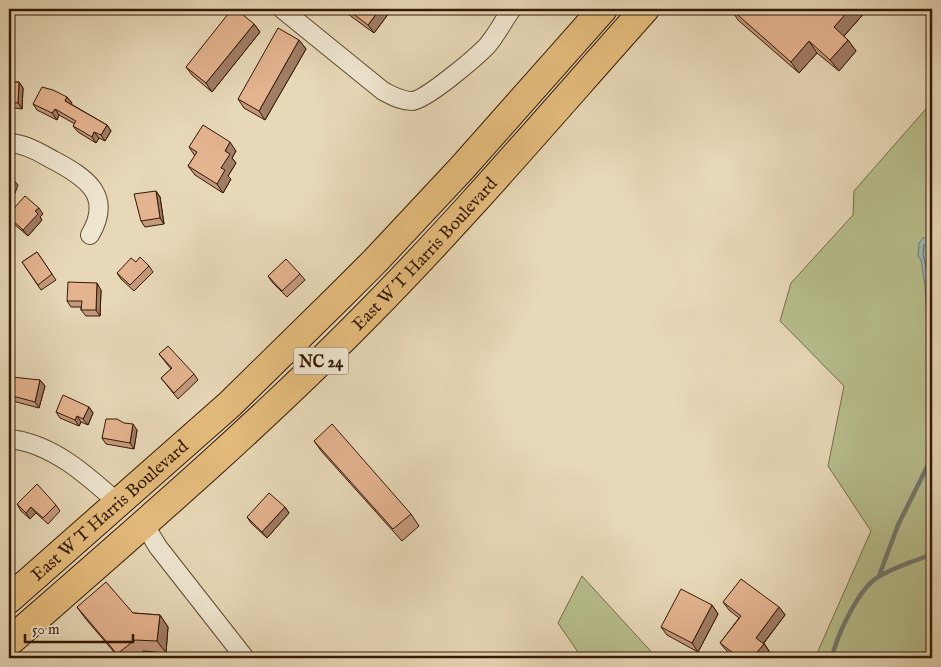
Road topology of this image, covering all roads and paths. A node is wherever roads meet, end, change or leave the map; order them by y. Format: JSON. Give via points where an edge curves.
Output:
{"nodes":[{"id":1,"x":282,"y":9,"type":"edge"},
{"id":2,"x":512,"y":9,"type":"edge"},
{"id":3,"x":602,"y":9,"type":"edge"},
{"id":4,"x":645,"y":9,"type":"edge"},
{"id":5,"x":9,"y":143,"type":"edge"},
{"id":6,"x":90,"y":235,"type":"dead end"},
{"id":7,"x":9,"y":439,"type":"edge"},
{"id":8,"x":185,"y":444,"type":"junction"},
{"id":9,"x":118,"y":503,"type":"junction"},
{"id":10,"x":144,"y":524,"type":"junction"},
{"id":11,"x":86,"y":574,"type":"junction"},
{"id":12,"x":9,"y":599,"type":"edge"},
{"id":13,"x":9,"y":642,"type":"edge"},
{"id":14,"x":245,"y":658,"type":"edge"}],
"edges":[{"from":1,"to":2,"type":"street","via":[[383,91],[401,100],[414,101],[451,77],[486,46]]},
{"from":3,"to":8,"type":"main road","name":"East W T Harris Boulevard","number":"NC 24","via":[[376,261]]},
{"from":4,"to":10,"type":"main road","name":"East W T Harris Boulevard","number":"NC 24","via":[[458,219],[378,303],[261,420]]},
{"from":5,"to":6,"type":"street","via":[[28,146],[79,174],[89,183],[98,200],[99,213]]},
{"from":7,"to":9,"type":"street","via":[[47,450]]},
{"from":8,"to":9,"type":"main road","name":"East W T Harris Boulevard","number":"NC 24"},
{"from":8,"to":10,"type":"main road","via":[[143,506]]},
{"from":9,"to":11,"type":"main road","via":[[114,521]]},
{"from":9,"to":12,"type":"main road","name":"East W T Harris Boulevard","number":"NC 24"},
{"from":10,"to":11,"type":"main road","name":"East W T Harris Boulevard","number":"NC 24"},
{"from":10,"to":14,"type":"street","via":[[158,547]]},
{"from":11,"to":13,"type":"main road","name":"East W T Harris Boulevard","number":"NC 24"}]}
